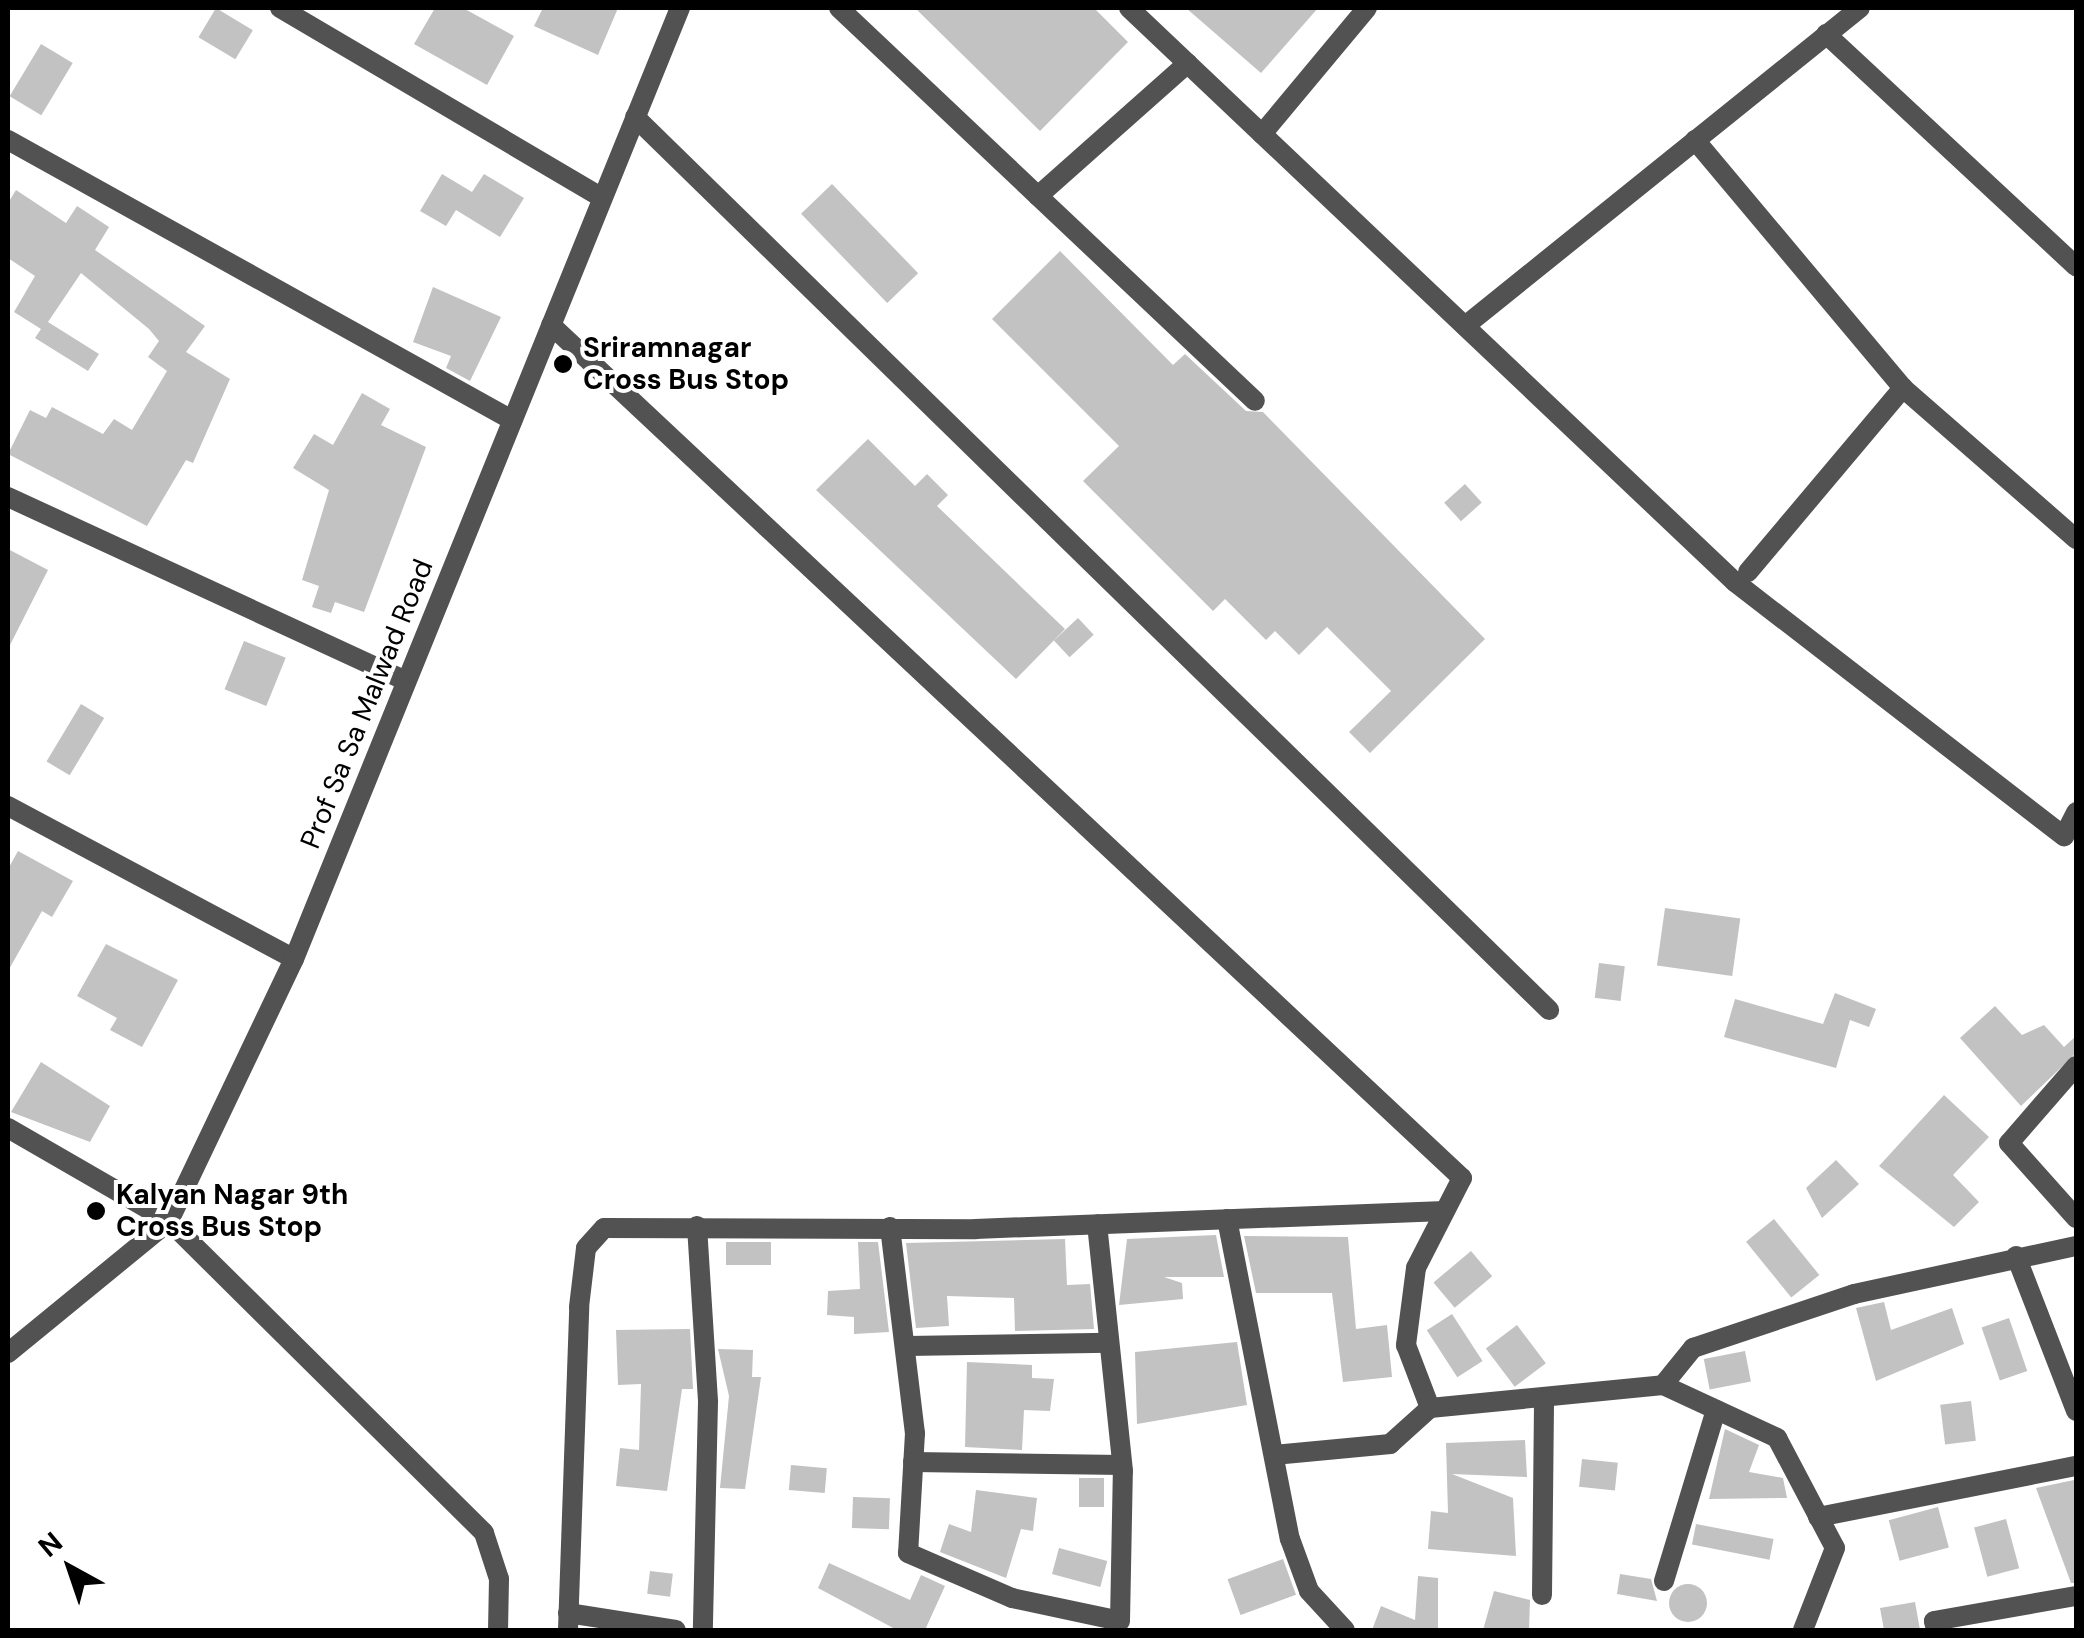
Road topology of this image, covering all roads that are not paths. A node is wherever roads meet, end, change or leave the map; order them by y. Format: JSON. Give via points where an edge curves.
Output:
{"nodes":[{"id":1,"x":280,"y":8,"type":"edge"},
{"id":2,"x":680,"y":8,"type":"edge"},
{"id":3,"x":840,"y":8,"type":"edge"},
{"id":4,"x":1129,"y":8,"type":"edge"},
{"id":5,"x":1367,"y":8,"type":"edge"},
{"id":6,"x":1860,"y":8,"type":"edge"},
{"id":7,"x":1826,"y":34,"type":"junction"},
{"id":8,"x":1188,"y":63,"type":"junction"},
{"id":9,"x":635,"y":117,"type":"junction"},
{"id":10,"x":1262,"y":134,"type":"junction"},
{"id":11,"x":8,"y":140,"type":"edge"},
{"id":12,"x":1695,"y":140,"type":"junction"},
{"id":13,"x":1038,"y":196,"type":"junction"},
{"id":14,"x":602,"y":198,"type":"junction"},
{"id":15,"x":2076,"y":266,"type":"edge"},
{"id":16,"x":551,"y":325,"type":"junction"},
{"id":17,"x":1465,"y":326,"type":"junction"},
{"id":18,"x":1902,"y":388,"type":"junction"},
{"id":19,"x":1255,"y":401,"type":"dead end"},
{"id":20,"x":512,"y":420,"type":"junction"},
{"id":21,"x":8,"y":497,"type":"edge"},
{"id":22,"x":2076,"y":539,"type":"edge"},
{"id":23,"x":1748,"y":572,"type":"dead end"},
{"id":24,"x":406,"y":681,"type":"junction"},
{"id":25,"x":8,"y":806,"type":"edge"},
{"id":26,"x":2076,"y":812,"type":"edge"},
{"id":27,"x":294,"y":959,"type":"junction"},
{"id":28,"x":1549,"y":1010,"type":"dead end"},
{"id":29,"x":2076,"y":1066,"type":"edge"},
{"id":30,"x":8,"y":1128,"type":"edge"},
{"id":31,"x":1445,"y":1210,"type":"junction"},
{"id":32,"x":2076,"y":1218,"type":"edge"},
{"id":33,"x":1227,"y":1219,"type":"junction"},
{"id":34,"x":169,"y":1221,"type":"junction"},
{"id":35,"x":1097,"y":1224,"type":"junction"},
{"id":36,"x":697,"y":1226,"type":"junction"},
{"id":37,"x":890,"y":1227,"type":"junction"},
{"id":38,"x":2076,"y":1246,"type":"edge"},
{"id":39,"x":2016,"y":1256,"type":"junction"},
{"id":40,"x":1109,"y":1343,"type":"junction"},
{"id":41,"x":907,"y":1346,"type":"junction"},
{"id":42,"x":8,"y":1353,"type":"edge"},
{"id":43,"x":1663,"y":1385,"type":"junction"},
{"id":44,"x":1544,"y":1398,"type":"junction"},
{"id":45,"x":1430,"y":1408,"type":"junction"},
{"id":46,"x":1716,"y":1410,"type":"junction"},
{"id":47,"x":2076,"y":1411,"type":"edge"},
{"id":48,"x":1274,"y":1455,"type":"junction"},
{"id":49,"x":913,"y":1462,"type":"junction"},
{"id":50,"x":1122,"y":1464,"type":"junction"},
{"id":51,"x":2076,"y":1466,"type":"edge"},
{"id":52,"x":1818,"y":1516,"type":"junction"},
{"id":53,"x":1664,"y":1580,"type":"dead end"},
{"id":54,"x":1542,"y":1595,"type":"dead end"},
{"id":55,"x":2076,"y":1596,"type":"edge"},
{"id":56,"x":568,"y":1622,"type":"edge"},
{"id":57,"x":498,"y":1630,"type":"edge"},
{"id":58,"x":676,"y":1630,"type":"edge"},
{"id":59,"x":702,"y":1630,"type":"edge"},
{"id":60,"x":1345,"y":1630,"type":"edge"},
{"id":61,"x":1802,"y":1630,"type":"edge"},
{"id":62,"x":1936,"y":1630,"type":"edge"}],
"edges":[{"from":1,"to":14,"type":"street"},
{"from":2,"to":9,"type":"street","name":"Prof Sa Sa Malwad Road"},
{"from":3,"to":13,"type":"street"},
{"from":4,"to":8,"type":"street"},
{"from":5,"to":10,"type":"street"},
{"from":6,"to":7,"type":"street"},
{"from":7,"to":12,"type":"street"},
{"from":7,"to":15,"type":"street"},
{"from":8,"to":10,"type":"street"},
{"from":8,"to":13,"type":"street"},
{"from":9,"to":14,"type":"street","name":"Prof Sa Sa Malwad Road"},
{"from":9,"to":28,"type":"street"},
{"from":10,"to":17,"type":"street"},
{"from":11,"to":20,"type":"street"},
{"from":12,"to":17,"type":"street"},
{"from":12,"to":18,"type":"street"},
{"from":13,"to":19,"type":"street"},
{"from":14,"to":16,"type":"street","name":"Prof Sa Sa Malwad Road"},
{"from":16,"to":20,"type":"street","name":"Prof Sa Sa Malwad Road"},
{"from":16,"to":31,"type":"street","via":[[1462,1178]]},
{"from":17,"to":26,"type":"street","via":[[1734,582],[2064,836]]},
{"from":18,"to":22,"type":"street"},
{"from":18,"to":23,"type":"street"},
{"from":20,"to":24,"type":"street","name":"Prof Sa Sa Malwad Road"},
{"from":21,"to":24,"type":"street"},
{"from":24,"to":27,"type":"street","name":"Prof Sa Sa Malwad Road"},
{"from":25,"to":27,"type":"street"},
{"from":27,"to":34,"type":"street","name":"Prof Sa Sa Malwad Road"},
{"from":29,"to":32,"type":"street","via":[[2009,1143]]},
{"from":30,"to":34,"type":"street"},
{"from":31,"to":33,"type":"street"},
{"from":31,"to":45,"type":"street","via":[[1416,1268],[1406,1345]]},
{"from":33,"to":35,"type":"street"},
{"from":33,"to":48,"type":"street"},
{"from":34,"to":42,"type":"street","name":"Prof Sa Sa Malwad Road"},
{"from":34,"to":57,"type":"street","via":[[484,1533],[499,1579]]},
{"from":35,"to":37,"type":"street"},
{"from":35,"to":40,"type":"street"},
{"from":36,"to":37,"type":"street"},
{"from":36,"to":56,"type":"street","via":[[604,1228],[586,1248]]},
{"from":36,"to":59,"type":"street","via":[[708,1402]]},
{"from":37,"to":41,"type":"street"},
{"from":38,"to":39,"type":"street"},
{"from":39,"to":43,"type":"street","via":[[1854,1294],[1693,1348]]},
{"from":39,"to":47,"type":"street"},
{"from":40,"to":41,"type":"street"},
{"from":40,"to":50,"type":"street"},
{"from":41,"to":49,"type":"street"},
{"from":43,"to":44,"type":"street"},
{"from":43,"to":46,"type":"street"},
{"from":44,"to":45,"type":"street"},
{"from":44,"to":54,"type":"street"},
{"from":45,"to":48,"type":"street","via":[[1390,1444]]},
{"from":46,"to":52,"type":"street","via":[[1776,1438]]},
{"from":46,"to":53,"type":"street"},
{"from":48,"to":60,"type":"street","via":[[1309,1591]]},
{"from":49,"to":50,"type":"street"},
{"from":49,"to":50,"type":"street","via":[[908,1554],[1012,1598],[1120,1621]]},
{"from":51,"to":52,"type":"street"},
{"from":52,"to":61,"type":"street","via":[[1835,1548]]},
{"from":55,"to":62,"type":"street","via":[[1934,1621]]},
{"from":56,"to":58,"type":"street"}]}
